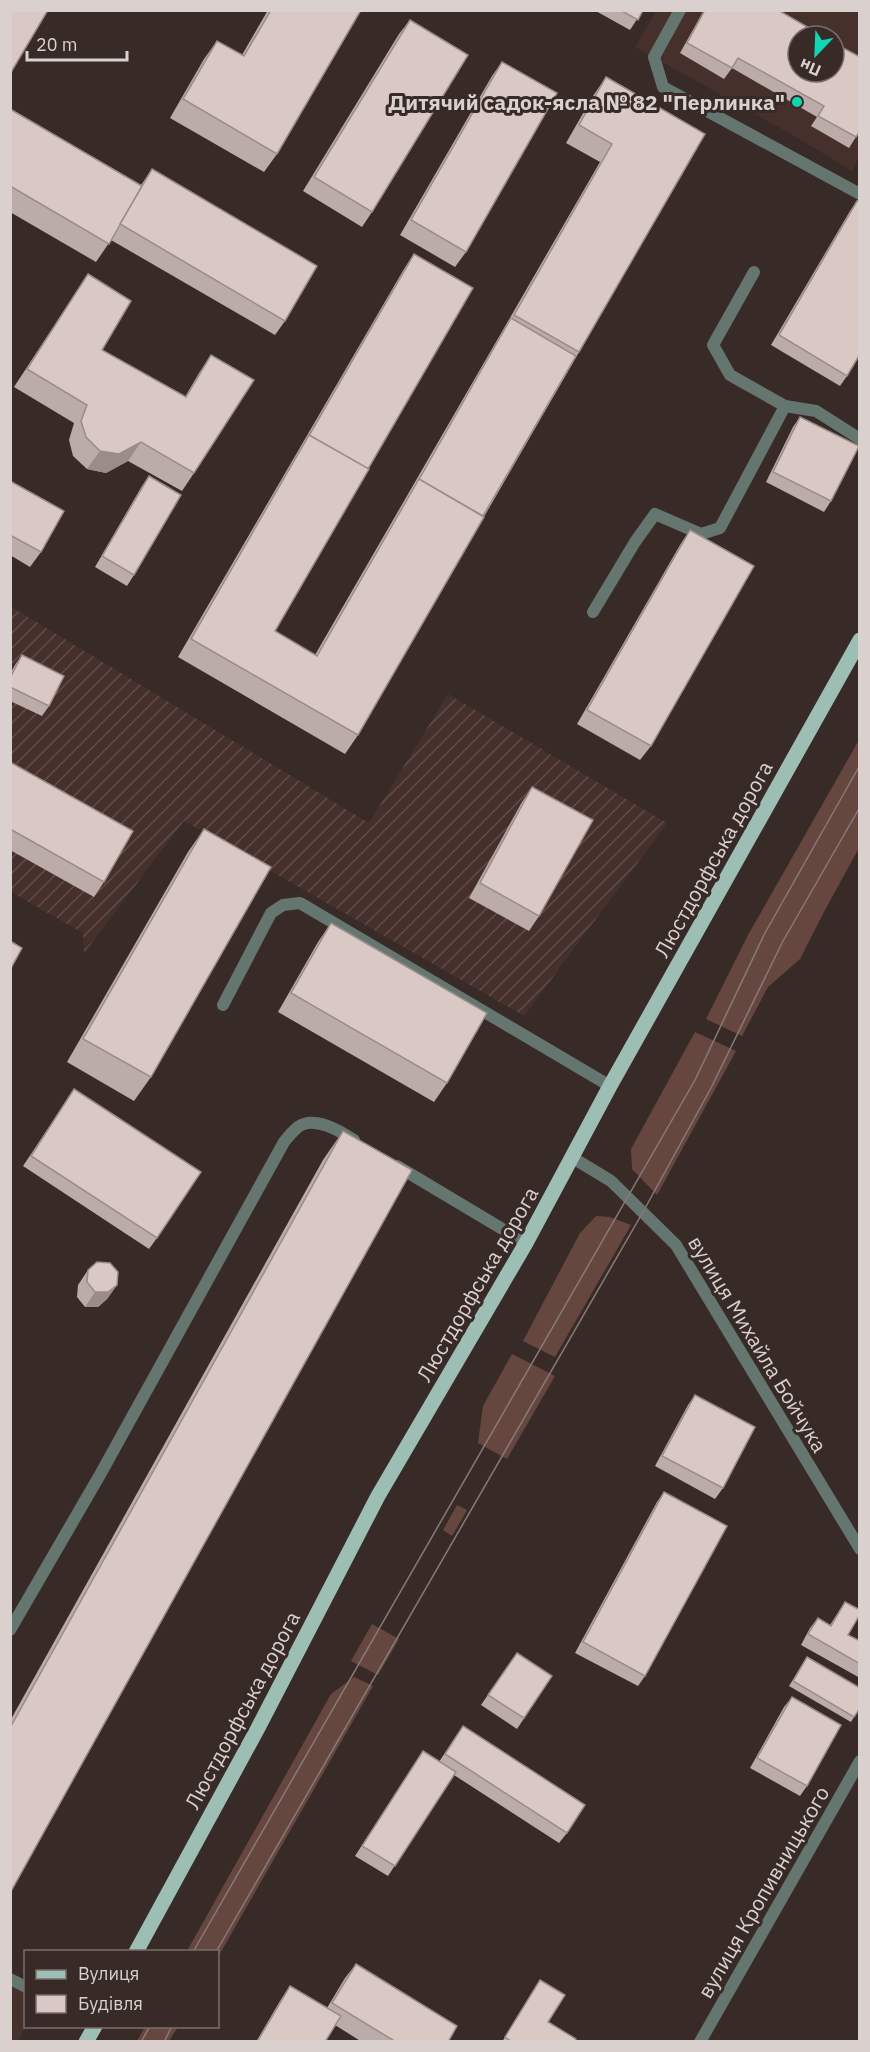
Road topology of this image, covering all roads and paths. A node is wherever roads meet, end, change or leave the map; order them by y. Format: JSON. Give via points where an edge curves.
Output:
{"nodes":[{"id":1,"x":680,"y":10,"type":"edge"},
{"id":2,"x":860,"y":194,"type":"edge"},
{"id":3,"x":754,"y":272,"type":"dead end"},
{"id":4,"x":785,"y":406,"type":"junction"},
{"id":5,"x":860,"y":439,"type":"edge"},
{"id":6,"x":593,"y":612,"type":"dead end"},
{"id":7,"x":860,"y":640,"type":"edge"},
{"id":8,"x":223,"y":1005,"type":"dead end"},
{"id":9,"x":610,"y":1086,"type":"junction"},
{"id":10,"x":367,"y":1147,"type":"edge"},
{"id":11,"x":573,"y":1158,"type":"junction"},
{"id":12,"x":387,"y":1159,"type":"edge"},
{"id":13,"x":526,"y":1243,"type":"junction"},
{"id":14,"x":860,"y":1549,"type":"edge"},
{"id":15,"x":10,"y":1630,"type":"edge"},
{"id":16,"x":860,"y":1761,"type":"edge"},
{"id":17,"x":137,"y":1950,"type":"edge"},
{"id":18,"x":10,"y":1978,"type":"edge"},
{"id":19,"x":24,"y":1985,"type":"edge"},
{"id":20,"x":93,"y":2028,"type":"edge"},
{"id":21,"x":86,"y":2042,"type":"edge"},
{"id":22,"x":700,"y":2042,"type":"edge"}],
"edges":[{"from":1,"to":2,"type":"street","via":[[654,57],[663,87]]},
{"from":3,"to":4,"type":"street","via":[[713,345],[730,375]]},
{"from":4,"to":5,"type":"street","via":[[816,411]]},
{"from":4,"to":6,"type":"street","via":[[720,528],[701,534],[655,514]]},
{"from":7,"to":9,"type":"main road","name":"Люстдорфська дорога"},
{"from":8,"to":9,"type":"street","via":[[271,913],[284,905],[300,903]]},
{"from":9,"to":11,"type":"main road","name":"Люстдорфська дорога"},
{"from":10,"to":15,"type":"street","via":[[315,1123],[299,1126],[284,1142]]},
{"from":11,"to":13,"type":"main road","name":"Люстдорфська дорога"},
{"from":11,"to":14,"type":"street","name":"вулиця Михайла Бойчука","via":[[611,1181],[676,1245]]},
{"from":12,"to":13,"type":"street"},
{"from":13,"to":17,"type":"main road","name":"Люстдорфська дорога","via":[[378,1496]]},
{"from":16,"to":22,"type":"street","name":"вулиця Кропивницького"},
{"from":18,"to":19,"type":"street"},
{"from":20,"to":21,"type":"main road"}]}
